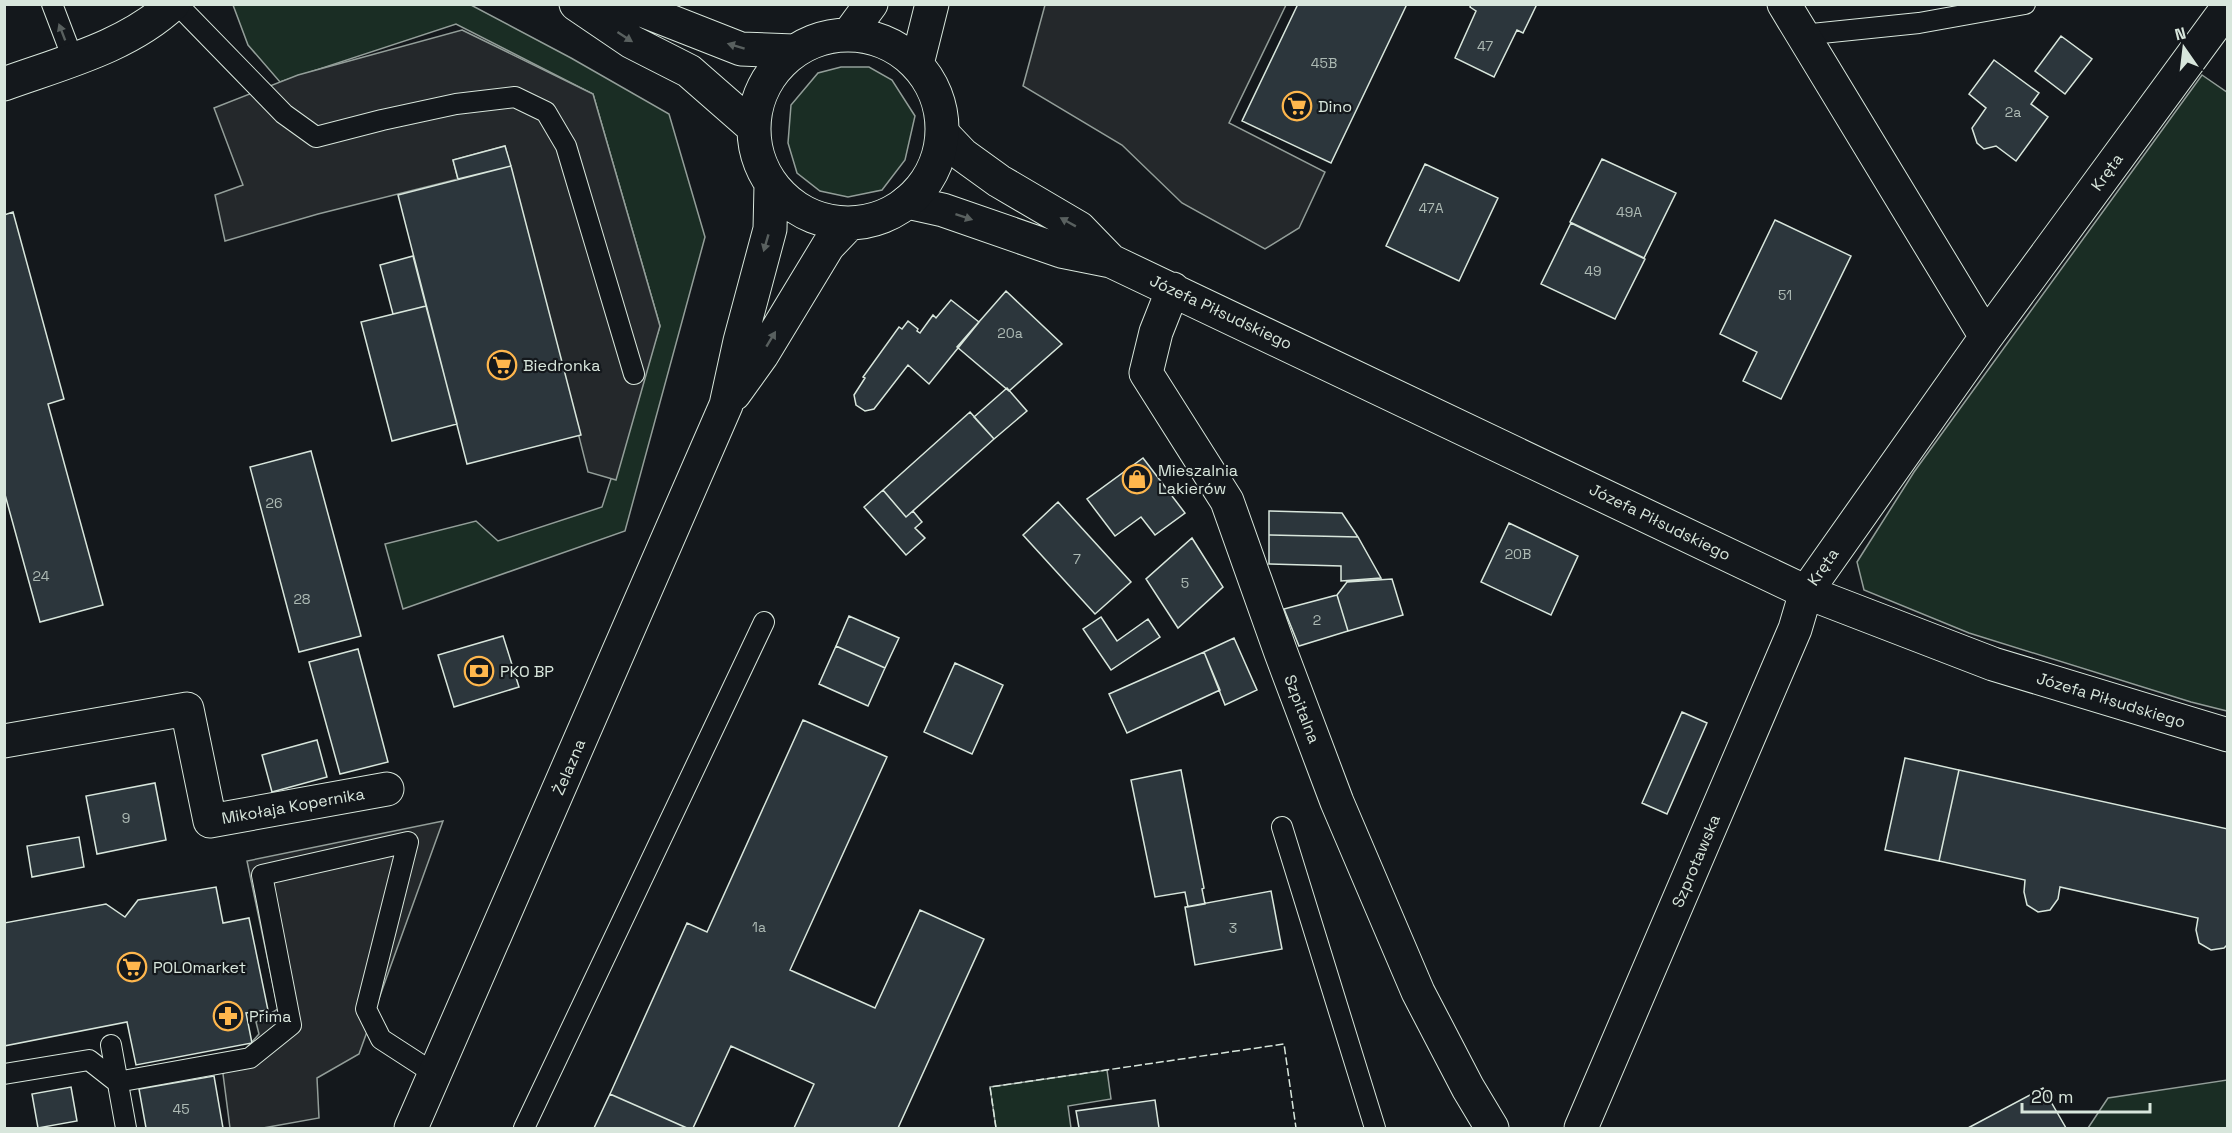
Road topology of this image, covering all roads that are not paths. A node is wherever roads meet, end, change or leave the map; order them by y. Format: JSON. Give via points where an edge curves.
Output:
{"nodes":[{"id":1,"x":52,"y":4,"type":"edge"},
{"id":2,"x":175,"y":4,"type":"edge"},
{"id":3,"x":576,"y":4,"type":"edge"},
{"id":4,"x":620,"y":4,"type":"edge"},
{"id":5,"x":871,"y":4,"type":"edge"},
{"id":6,"x":932,"y":4,"type":"edge"},
{"id":7,"x":1784,"y":4,"type":"edge"},
{"id":8,"x":2025,"y":4,"type":"edge"},
{"id":9,"x":2228,"y":7,"type":"edge"},
{"id":10,"x":849,"y":34,"type":"junction"},
{"id":11,"x":1802,"y":35,"type":"junction"},
{"id":12,"x":794,"y":51,"type":"junction"},
{"id":13,"x":73,"y":59,"type":"junction"},
{"id":14,"x":917,"y":64,"type":"junction"},
{"id":15,"x":4,"y":84,"type":"edge"},
{"id":16,"x":753,"y":127,"type":"junction"},
{"id":17,"x":943,"y":134,"type":"junction"},
{"id":18,"x":771,"y":185,"type":"junction"},
{"id":19,"x":907,"y":202,"type":"junction"},
{"id":20,"x":849,"y":224,"type":"junction"},
{"id":21,"x":1111,"y":261,"type":"junction"},
{"id":22,"x":1173,"y":289,"type":"junction"},
{"id":23,"x":1986,"y":337,"type":"junction"},
{"id":24,"x":634,"y":374,"type":"dead end"},
{"id":25,"x":726,"y":405,"type":"junction"},
{"id":26,"x":1806,"y":592,"type":"junction"},
{"id":27,"x":764,"y":622,"type":"dead end"},
{"id":28,"x":2228,"y":735,"type":"edge"},
{"id":29,"x":4,"y":741,"type":"edge"},
{"id":30,"x":387,"y":789,"type":"dead end"},
{"id":31,"x":1282,"y":827,"type":"dead end"},
{"id":32,"x":111,"y":1045,"type":"dead end"},
{"id":33,"x":4,"y":1074,"type":"edge"},
{"id":34,"x":435,"y":1074,"type":"junction"},
{"id":35,"x":117,"y":1082,"type":"junction"},
{"id":36,"x":126,"y":1128,"type":"edge"},
{"id":37,"x":411,"y":1128,"type":"edge"},
{"id":38,"x":524,"y":1128,"type":"edge"},
{"id":39,"x":1375,"y":1128,"type":"edge"},
{"id":40,"x":1492,"y":1128,"type":"edge"},
{"id":41,"x":1581,"y":1128,"type":"edge"}],
"edges":[{"from":13,"to":1,"type":"lane","one_way":true},
{"from":2,"to":13,"type":"street","via":[[157,20],[115,43]]},
{"from":2,"to":24,"type":"lane","via":[[284,114],[316,137],[456,104],[515,97],[546,112],[566,146]]},
{"from":3,"to":16,"type":"street","one_way":true,"via":[[632,42],[688,71]]},
{"from":12,"to":4,"type":"street","one_way":true,"via":[[741,49]]},
{"from":5,"to":10,"type":"street"},
{"from":6,"to":14,"type":"street"},
{"from":7,"to":11,"type":"street"},
{"from":8,"to":11,"type":"lane","via":[[1919,23]]},
{"from":9,"to":23,"type":"street","name":"Kręta"},
{"from":10,"to":12,"type":"street","via":[[820,38]]},
{"from":10,"to":14,"type":"street","via":[[874,38],[898,48]]},
{"from":11,"to":23,"type":"street"},
{"from":12,"to":16,"type":"street","via":[[772,71],[758,98]]},
{"from":13,"to":15,"type":"street"},
{"from":14,"to":17,"type":"street","via":[[932,84]]},
{"from":16,"to":18,"type":"street","via":[[757,158]]},
{"from":17,"to":19,"type":"street","via":[[933,168]]},
{"from":21,"to":17,"type":"street","one_way":true,"via":[[1079,228],[999,181],[963,155]]},
{"from":18,"to":20,"type":"street","via":[[792,206],[819,219]]},
{"from":18,"to":25,"type":"street","one_way":true,"via":[[770,229]]},
{"from":19,"to":20,"type":"street","via":[[880,218]]},
{"from":19,"to":21,"type":"street","one_way":true,"via":[[981,222],[1061,251]]},
{"from":25,"to":20,"type":"street","one_way":true,"via":[[762,355],[828,246]]},
{"from":21,"to":22,"type":"street","name":"Józefa Piłsudskiego"},
{"from":22,"to":26,"type":"street","name":"Józefa Piłsudskiego"},
{"from":22,"to":40,"type":"street","name":"Szpitalna","via":[[1156,332],[1146,373],[1227,501],[1337,802],[1418,992]]},
{"from":23,"to":26,"type":"street","name":"Kręta"},
{"from":25,"to":34,"type":"street","name":"Żelazna"},
{"from":26,"to":28,"type":"street","name":"Józefa Piłsudskiego","via":[[1993,664]]},
{"from":26,"to":41,"type":"street","name":"Szprotawska","via":[[1795,629]]},
{"from":27,"to":38,"type":"lane"},
{"from":29,"to":30,"type":"street","name":"Mikołaja Kopernika","via":[[186,709],[210,821]]},
{"from":31,"to":39,"type":"lane"},
{"from":32,"to":35,"type":"lane"},
{"from":33,"to":35,"type":"lane","via":[[89,1060]]},
{"from":34,"to":35,"type":"lane","via":[[381,1039],[366,1009],[408,842],[262,875],[291,1025],[250,1058]]},
{"from":34,"to":37,"type":"street","name":"Żelazna"},
{"from":35,"to":36,"type":"lane"}]}
